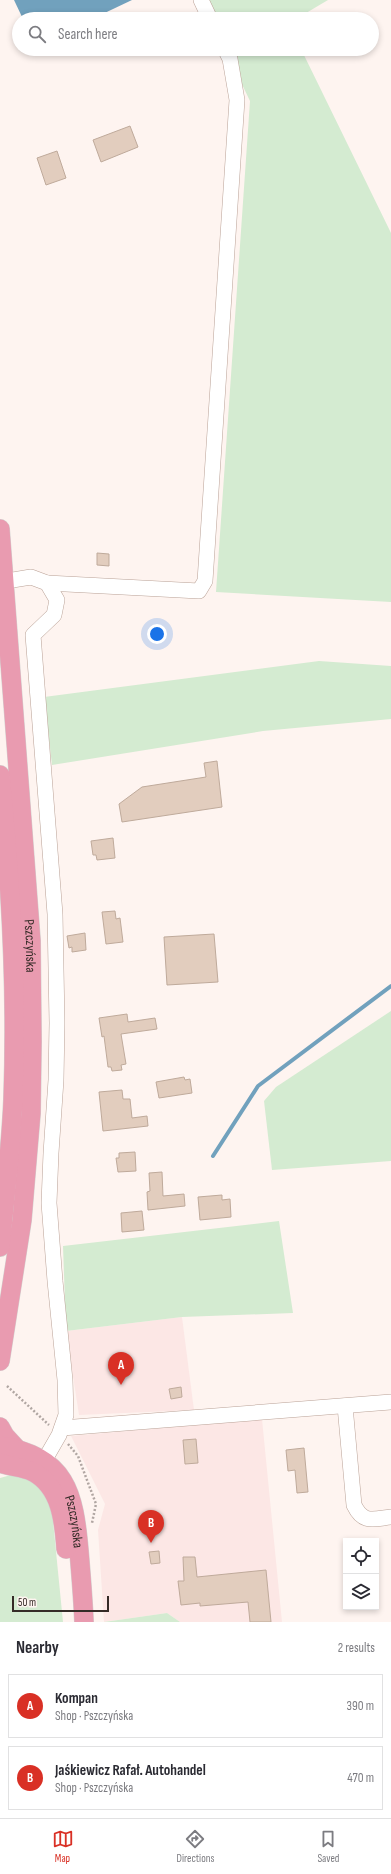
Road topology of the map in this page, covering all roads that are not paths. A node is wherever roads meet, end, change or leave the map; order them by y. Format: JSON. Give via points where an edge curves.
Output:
{"nodes":[{"id":1,"x":201,"y":0,"type":"edge"},
{"id":2,"x":207,"y":12,"type":"edge"},
{"id":3,"x":228,"y":56,"type":"edge"},
{"id":4,"x":0,"y":529,"type":"edge"},
{"id":5,"x":3,"y":581,"type":"edge"},
{"id":6,"x":47,"y":583,"type":"junction"},
{"id":7,"x":0,"y":775,"type":"edge"},
{"id":8,"x":6,"y":968,"type":"edge"},
{"id":9,"x":0,"y":1247,"type":"edge"},
{"id":10,"x":0,"y":1361,"type":"edge"},
{"id":11,"x":391,"y":1402,"type":"edge"},
{"id":12,"x":345,"y":1406,"type":"junction"},
{"id":13,"x":0,"y":1427,"type":"edge"},
{"id":14,"x":62,"y":1428,"type":"junction"},
{"id":15,"x":8,"y":1447,"type":"edge"},
{"id":16,"x":44,"y":1461,"type":"junction"},
{"id":17,"x":3,"y":1466,"type":"edge"},
{"id":18,"x":391,"y":1517,"type":"edge"},
{"id":19,"x":75,"y":1622,"type":"edge"},
{"id":20,"x":84,"y":1622,"type":"edge"}],
"edges":[{"from":1,"to":2,"type":"street"},
{"from":3,"to":6,"type":"street","via":[[237,100],[205,581],[199,591]]},
{"from":4,"to":5,"type":"main road","name":"Pszczyńska"},
{"from":5,"to":6,"type":"street","via":[[31,578]]},
{"from":5,"to":10,"type":"main road","name":"Pszczyńska","via":[[31,941],[32,1041],[31,1113],[22,1220]]},
{"from":6,"to":14,"type":"street","via":[[57,600],[54,616],[33,635],[55,914],[56,1080],[49,1203],[65,1380],[66,1415]]},
{"from":7,"to":8,"type":"main road","name":"Pszczyńska","via":[[8,872]]},
{"from":8,"to":9,"type":"main road","name":"Pszczyńska","via":[[13,1099]]},
{"from":11,"to":12,"type":"street"},
{"from":12,"to":14,"type":"street"},
{"from":12,"to":18,"type":"street","via":[[354,1506],[359,1516],[368,1519]]},
{"from":13,"to":15,"type":"main road","name":"Pszczyńska"},
{"from":14,"to":16,"type":"street"},
{"from":15,"to":16,"type":"main road","name":"Pszczyńska"},
{"from":16,"to":20,"type":"main road","name":"Pszczyńska","via":[[55,1470],[65,1484],[73,1504],[77,1522]]},
{"from":17,"to":19,"type":"main road","name":"Pszczyńska","via":[[33,1472],[44,1479],[55,1494],[64,1529]]}]}
